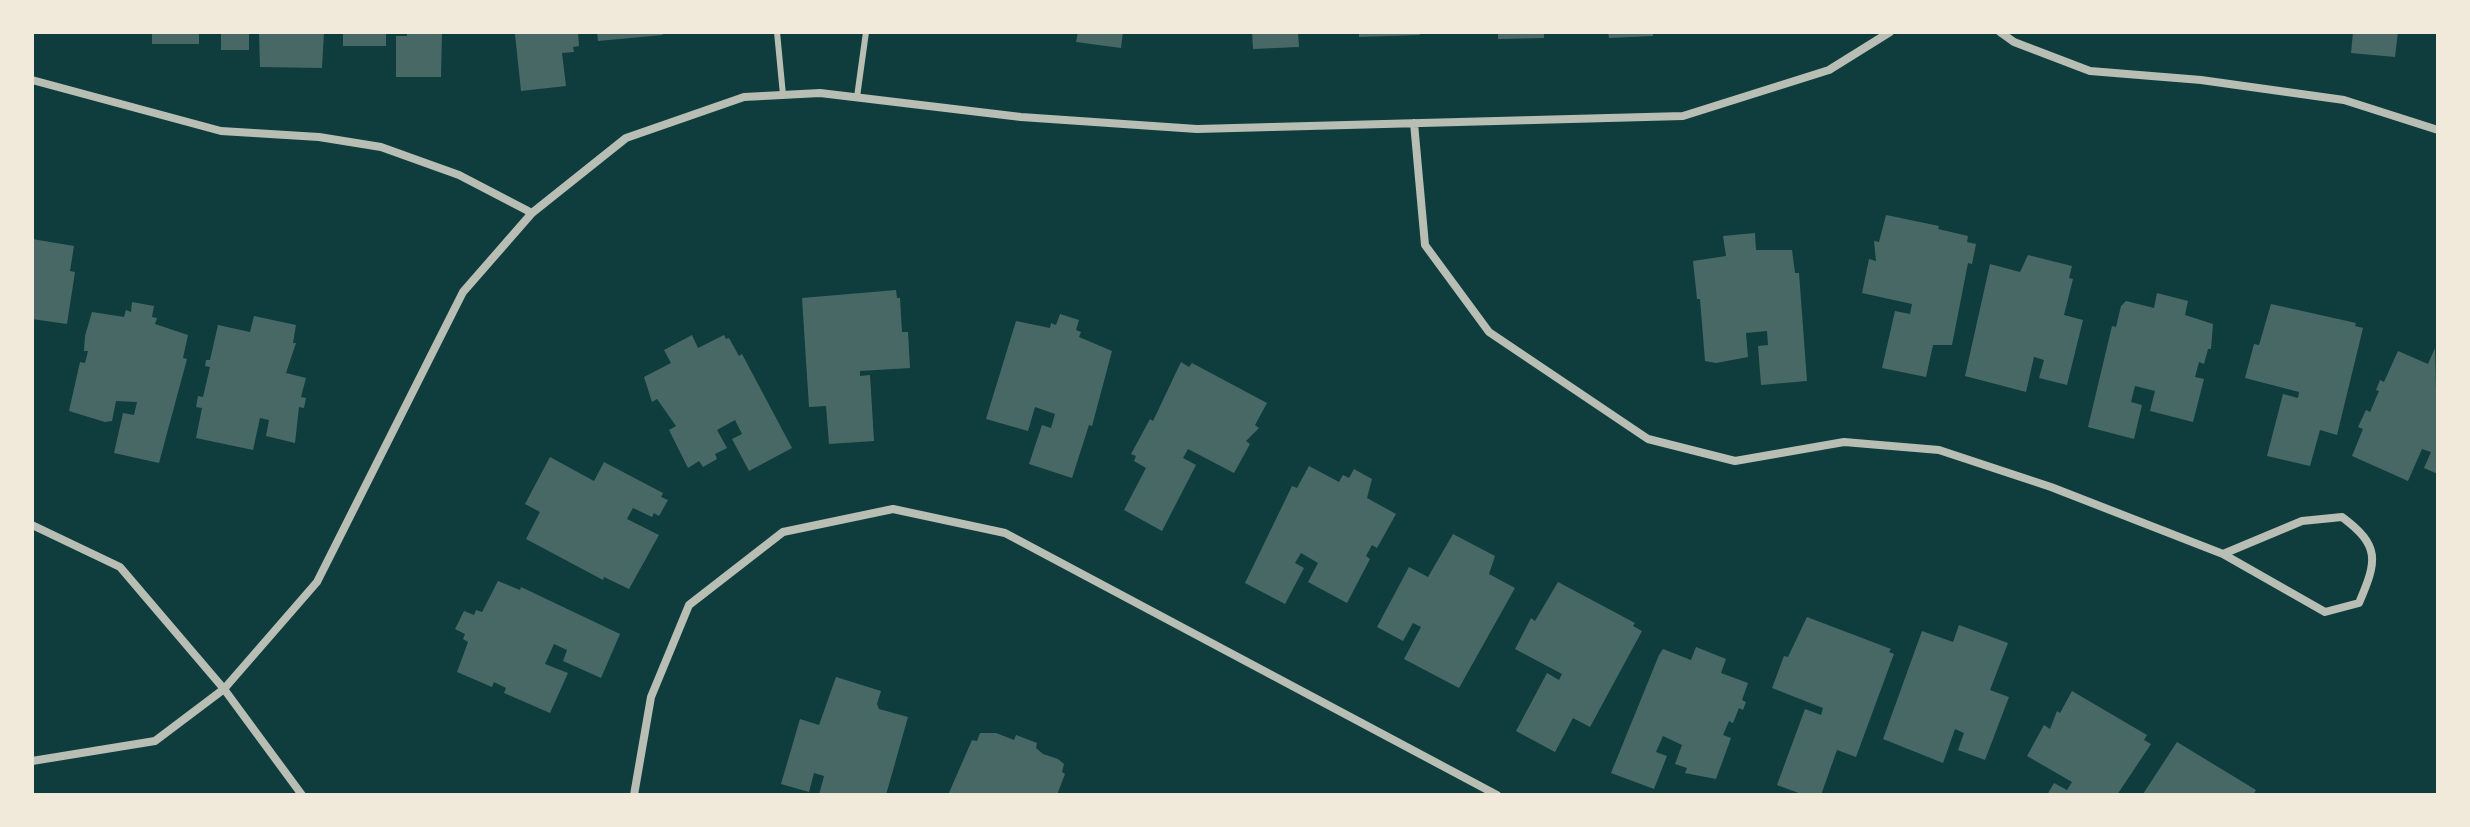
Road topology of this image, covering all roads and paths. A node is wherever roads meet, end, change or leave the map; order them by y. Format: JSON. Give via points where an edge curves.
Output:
{"nodes":[{"id":1,"x":777,"y":32,"type":"edge"},
{"id":2,"x":866,"y":32,"type":"edge"},
{"id":3,"x":1890,"y":32,"type":"edge"},
{"id":4,"x":2000,"y":32,"type":"edge"},
{"id":5,"x":32,"y":80,"type":"edge"},
{"id":6,"x":783,"y":95,"type":"junction"},
{"id":7,"x":857,"y":97,"type":"junction"},
{"id":8,"x":1414,"y":123,"type":"junction"},
{"id":9,"x":2438,"y":130,"type":"edge"},
{"id":10,"x":532,"y":213,"type":"junction"},
{"id":11,"x":32,"y":525,"type":"edge"},
{"id":12,"x":2223,"y":554,"type":"junction"},
{"id":13,"x":224,"y":689,"type":"junction"},
{"id":14,"x":32,"y":761,"type":"edge"},
{"id":15,"x":302,"y":795,"type":"edge"},
{"id":16,"x":634,"y":795,"type":"edge"},
{"id":17,"x":1497,"y":795,"type":"edge"}],
"edges":[{"from":1,"to":6,"type":"lane"},
{"from":2,"to":7,"type":"lane"},
{"from":3,"to":8,"type":"street","via":[[1829,70],[1683,116]]},
{"from":4,"to":9,"type":"street","via":[[2090,71],[2344,100]]},
{"from":5,"to":10,"type":"street","via":[[221,131],[381,147],[459,175]]},
{"from":6,"to":7,"type":"street"},
{"from":6,"to":10,"type":"street","via":[[744,97],[626,138]]},
{"from":7,"to":8,"type":"street","via":[[1021,117],[1197,129]]},
{"from":8,"to":12,"type":"street","via":[[1425,245],[1443,270],[1489,332],[1648,439],[1735,461],[1844,442],[1939,450]]},
{"from":10,"to":13,"type":"street","via":[[463,292],[317,582]]},
{"from":11,"to":13,"type":"street","via":[[120,567]]},
{"from":12,"to":12,"type":"street","via":[[2325,612],[2359,603],[2374,568],[2365,534],[2342,517],[2302,521]]},
{"from":13,"to":14,"type":"street","via":[[155,741]]},
{"from":13,"to":15,"type":"street"},
{"from":16,"to":17,"type":"street","via":[[651,697],[689,605],[783,532],[893,509],[1005,533]]}]}
